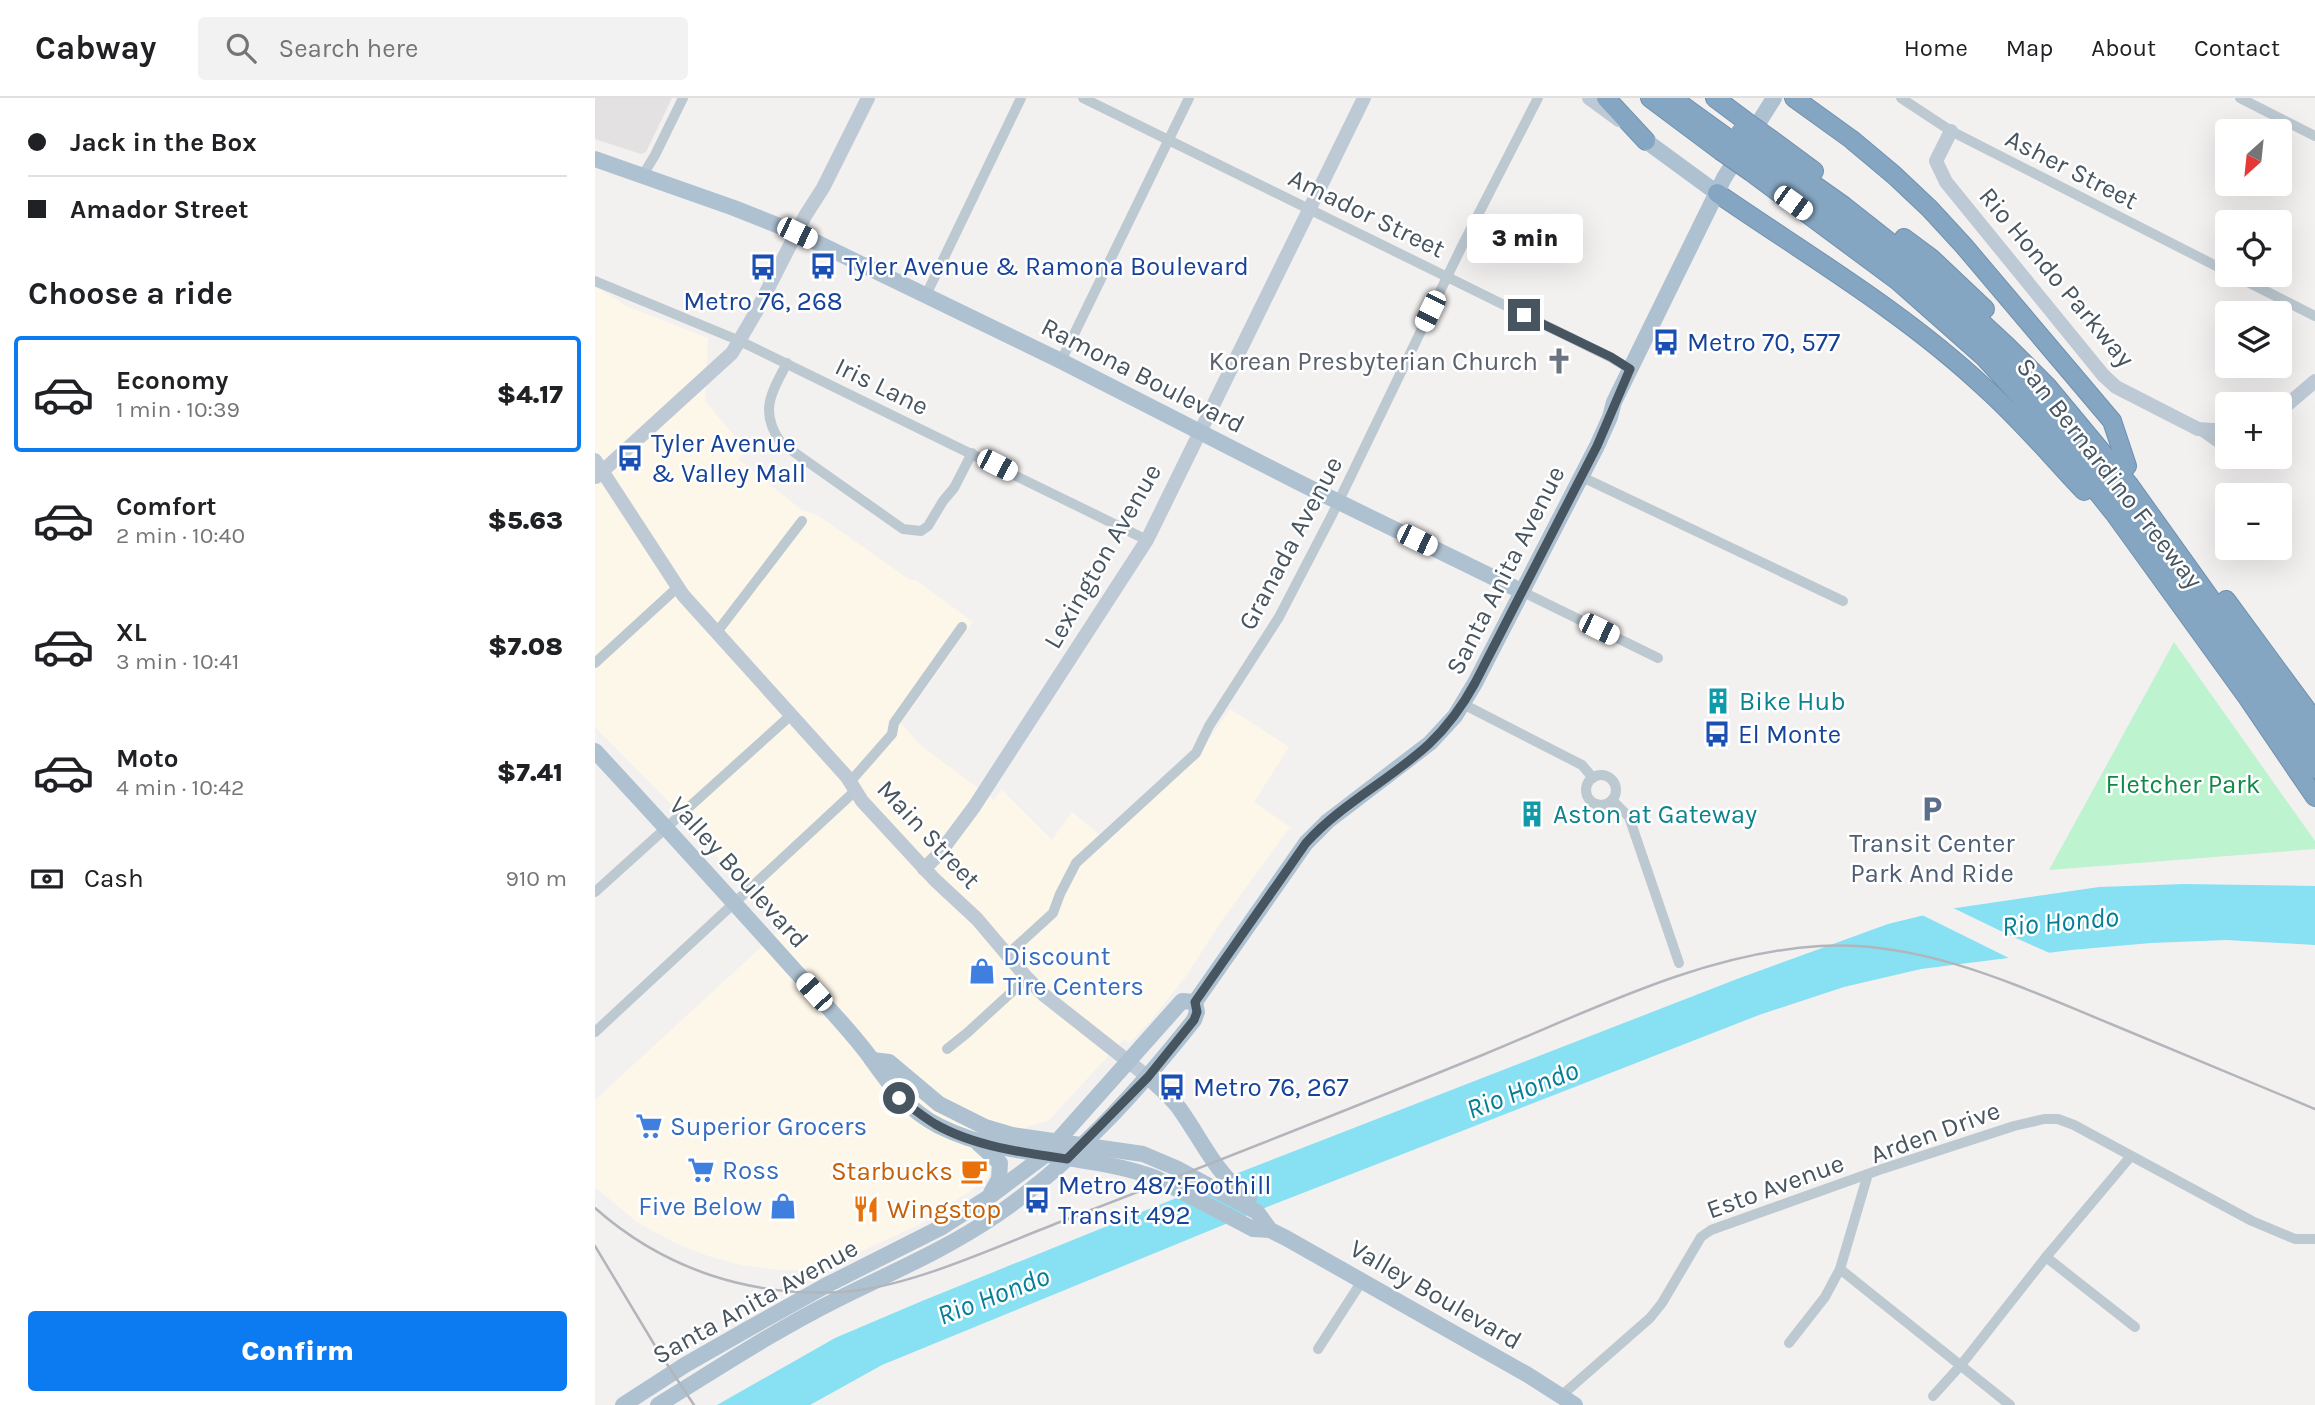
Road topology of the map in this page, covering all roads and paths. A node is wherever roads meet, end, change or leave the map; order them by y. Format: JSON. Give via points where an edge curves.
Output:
{"nodes":[{"id":1,"x":683,"y":98,"type":"edge"},
{"id":2,"x":868,"y":98,"type":"edge"},
{"id":3,"x":1021,"y":98,"type":"edge"},
{"id":4,"x":1083,"y":98,"type":"edge"},
{"id":5,"x":1189,"y":98,"type":"edge"},
{"id":6,"x":1364,"y":98,"type":"edge"},
{"id":7,"x":1538,"y":98,"type":"edge"},
{"id":8,"x":1589,"y":98,"type":"edge"},
{"id":9,"x":1606,"y":98,"type":"edge"},
{"id":10,"x":1650,"y":98,"type":"edge"},
{"id":11,"x":1672,"y":98,"type":"edge"},
{"id":12,"x":1693,"y":98,"type":"edge"},
{"id":13,"x":1715,"y":98,"type":"edge"},
{"id":14,"x":1774,"y":98,"type":"edge"},
{"id":15,"x":1794,"y":98,"type":"edge"},
{"id":16,"x":1901,"y":98,"type":"edge"},
{"id":17,"x":2240,"y":98,"type":"edge"},
{"id":18,"x":1951,"y":131,"type":"junction"},
{"id":19,"x":1732,"y":134,"type":"junction"},
{"id":20,"x":2315,"y":136,"type":"edge"},
{"id":21,"x":1168,"y":139,"type":"junction"},
{"id":22,"x":1646,"y":141,"type":"junction"},
{"id":23,"x":1762,"y":156,"type":"junction"},
{"id":24,"x":595,"y":159,"type":"edge"},
{"id":25,"x":643,"y":175,"type":"junction"},
{"id":26,"x":1717,"y":193,"type":"junction"},
{"id":27,"x":1309,"y":209,"type":"junction"},
{"id":28,"x":797,"y":233,"type":"junction"},
{"id":29,"x":2215,"y":265,"type":"edge"},
{"id":30,"x":1448,"y":275,"type":"junction"},
{"id":31,"x":595,"y":281,"type":"edge"},
{"id":32,"x":2258,"y":287,"type":"edge"},
{"id":33,"x":926,"y":295,"type":"junction"},
{"id":34,"x":2315,"y":316,"type":"edge"},
{"id":35,"x":740,"y":341,"type":"junction"},
{"id":36,"x":1061,"y":361,"type":"junction"},
{"id":37,"x":787,"y":363,"type":"junction"},
{"id":38,"x":1630,"y":369,"type":"junction"},
{"id":39,"x":2315,"y":381,"type":"edge"},
{"id":40,"x":2292,"y":401,"type":"edge"},
{"id":41,"x":2198,"y":429,"type":"junction"},
{"id":42,"x":1201,"y":430,"type":"junction"},
{"id":43,"x":2215,"y":430,"type":"edge"},
{"id":44,"x":2215,"y":441,"type":"edge"},
{"id":45,"x":972,"y":453,"type":"junction"},
{"id":46,"x":2127,"y":466,"type":"junction"},
{"id":47,"x":597,"y":470,"type":"edge"},
{"id":48,"x":1580,"y":476,"type":"junction"},
{"id":49,"x":1338,"y":501,"type":"junction"},
{"id":50,"x":2114,"y":513,"type":"junction"},
{"id":51,"x":802,"y":521,"type":"dead end"},
{"id":52,"x":1147,"y":540,"type":"junction"},
{"id":53,"x":678,"y":587,"type":"junction"},
{"id":54,"x":1521,"y":591,"type":"junction"},
{"id":55,"x":1843,"y":601,"type":"dead end"},
{"id":56,"x":962,"y":627,"type":"dead end"},
{"id":57,"x":717,"y":632,"type":"junction"},
{"id":58,"x":1658,"y":658,"type":"dead end"},
{"id":59,"x":595,"y":663,"type":"edge"},
{"id":60,"x":1463,"y":704,"type":"junction"},
{"id":61,"x":790,"y":716,"type":"junction"},
{"id":62,"x":2315,"y":722,"type":"edge"},
{"id":63,"x":2315,"y":746,"type":"edge"},
{"id":64,"x":595,"y":751,"type":"edge"},
{"id":65,"x":2308,"y":773,"type":"edge"},
{"id":66,"x":1593,"y":778,"type":"junction"},
{"id":67,"x":852,"y":786,"type":"junction"},
{"id":68,"x":2315,"y":789,"type":"edge"},
{"id":69,"x":2315,"y":797,"type":"edge"},
{"id":70,"x":1612,"y":800,"type":"junction"},
{"id":71,"x":667,"y":828,"type":"junction"},
{"id":72,"x":924,"y":869,"type":"junction"},
{"id":73,"x":595,"y":892,"type":"edge"},
{"id":74,"x":735,"y":904,"type":"junction"},
{"id":75,"x":1008,"y":954,"type":"junction"},
{"id":76,"x":1679,"y":963,"type":"dead end"},
{"id":77,"x":1027,"y":978,"type":"junction"},
{"id":78,"x":1195,"y":1002,"type":"junction"},
{"id":79,"x":595,"y":1032,"type":"edge"},
{"id":80,"x":947,"y":1049,"type":"dead end"},
{"id":81,"x":872,"y":1060,"type":"junction"},
{"id":82,"x":1129,"y":1063,"type":"junction"},
{"id":83,"x":1148,"y":1077,"type":"junction"},
{"id":84,"x":975,"y":1140,"type":"junction"},
{"id":85,"x":1058,"y":1141,"type":"junction"},
{"id":86,"x":1082,"y":1144,"type":"junction"},
{"id":87,"x":1044,"y":1156,"type":"junction"},
{"id":88,"x":2131,"y":1156,"type":"junction"},
{"id":89,"x":1067,"y":1159,"type":"junction"},
{"id":90,"x":1868,"y":1174,"type":"junction"},
{"id":91,"x":989,"y":1197,"type":"junction"},
{"id":92,"x":1257,"y":1212,"type":"junction"},
{"id":93,"x":942,"y":1227,"type":"junction"},
{"id":94,"x":1270,"y":1230,"type":"junction"},
{"id":95,"x":2315,"y":1239,"type":"edge"},
{"id":96,"x":928,"y":1257,"type":"junction"},
{"id":97,"x":2046,"y":1257,"type":"junction"},
{"id":98,"x":1840,"y":1269,"type":"junction"},
{"id":99,"x":1362,"y":1281,"type":"junction"},
{"id":100,"x":2135,"y":1327,"type":"dead end"},
{"id":101,"x":1789,"y":1343,"type":"dead end"},
{"id":102,"x":1318,"y":1349,"type":"dead end"},
{"id":103,"x":1961,"y":1365,"type":"junction"},
{"id":104,"x":1933,"y":1396,"type":"dead end"},
{"id":105,"x":1568,"y":1401,"type":"edge"},
{"id":106,"x":623,"y":1405,"type":"edge"},
{"id":107,"x":658,"y":1405,"type":"edge"},
{"id":108,"x":2010,"y":1405,"type":"edge"}],
"edges":[{"from":1,"to":25,"type":"street"},
{"from":2,"to":28,"type":"street"},
{"from":3,"to":33,"type":"street"},
{"from":4,"to":21,"type":"street","name":"Amador Street"},
{"from":5,"to":21,"type":"street"},
{"from":6,"to":27,"type":"street","name":"Lexington Avenue"},
{"from":7,"to":30,"type":"street","name":"Granada Avenue"},
{"from":8,"to":22,"type":"street"},
{"from":9,"to":22,"type":"highway"},
{"from":10,"to":19,"type":"highway","name":"San Bernardino Freeway"},
{"from":11,"to":19,"type":"highway"},
{"from":12,"to":19,"type":"highway"},
{"from":13,"to":19,"type":"highway","name":"San Bernardino Freeway"},
{"from":14,"to":26,"type":"main road","name":"Santa Anita Avenue"},
{"from":15,"to":46,"type":"highway","via":[[1894,175],[1964,246],[2112,421]]},
{"from":16,"to":18,"type":"street","name":"Asher Street"},
{"from":17,"to":20,"type":"street"},
{"from":18,"to":29,"type":"street","name":"Asher Street"},
{"from":18,"to":41,"type":"street","name":"Rio Hondo Parkway","via":[[1936,161],[1942,176],[2078,346],[2116,387]]},
{"from":19,"to":23,"type":"highway","name":"San Bernardino Freeway","bridge":true},
{"from":19,"to":23,"type":"highway","name":"San Bernardino Freeway","bridge":true},
{"from":21,"to":27,"type":"street","name":"Amador Street"},
{"from":21,"to":36,"type":"street"},
{"from":22,"to":26,"type":"main road"},
{"from":23,"to":46,"type":"highway","name":"San Bernardino Freeway","via":[[1931,258],[2054,377]]},
{"from":23,"to":50,"type":"highway","name":"San Bernardino Freeway","via":[[1985,357]]},
{"from":23,"to":63,"type":"highway","via":[[1844,206],[1925,270],[2047,386],[2130,486]]},
{"from":23,"to":65,"type":"highway","via":[[1937,297],[2061,420],[2131,508]]},
{"from":24,"to":25,"type":"main road","name":"Ramona Boulevard"},
{"from":25,"to":28,"type":"main road","name":"Ramona Boulevard"},
{"from":26,"to":38,"type":"main road","name":"Santa Anita Avenue"},
{"from":26,"to":50,"type":"highway","via":[[1933,345],[1984,387],[2089,496]]},
{"from":27,"to":30,"type":"street","name":"Amador Street"},
{"from":27,"to":42,"type":"street","name":"Lexington Avenue"},
{"from":28,"to":33,"type":"main road","name":"Ramona Boulevard"},
{"from":28,"to":35,"type":"street"},
{"from":30,"to":38,"type":"street","name":"Amador Street"},
{"from":30,"to":49,"type":"street","name":"Granada Avenue"},
{"from":31,"to":35,"type":"street","name":"Iris Lane"},
{"from":32,"to":34,"type":"street"},
{"from":33,"to":36,"type":"main road","name":"Ramona Boulevard"},
{"from":35,"to":37,"type":"street","name":"Iris Lane"},
{"from":35,"to":47,"type":"street","via":[[725,360]]},
{"from":36,"to":42,"type":"main road","name":"Ramona Boulevard"},
{"from":37,"to":45,"type":"street","name":"Iris Lane"},
{"from":37,"to":45,"type":"street","via":[[768,408],[781,443],[903,529],[921,531],[928,526]]},
{"from":38,"to":48,"type":"main road","name":"Santa Anita Avenue"},
{"from":39,"to":40,"type":"street"},
{"from":41,"to":43,"type":"street","name":"Rio Hondo Parkway"},
{"from":41,"to":44,"type":"street"},
{"from":42,"to":49,"type":"main road","name":"Ramona Boulevard"},
{"from":42,"to":52,"type":"street","name":"Lexington Avenue"},
{"from":45,"to":52,"type":"street","name":"Iris Lane"},
{"from":46,"to":62,"type":"highway","name":"San Bernardino Freeway"},
{"from":47,"to":53,"type":"street","name":"Main Street"},
{"from":48,"to":54,"type":"main road","name":"Santa Anita Avenue"},
{"from":48,"to":55,"type":"street"},
{"from":49,"to":54,"type":"main road","name":"Ramona Boulevard"},
{"from":49,"to":75,"type":"street","name":"Granada Avenue","via":[[1279,617],[1196,753],[1076,863],[1053,913]]},
{"from":50,"to":65,"type":"highway","name":"San Bernardino Freeway"},
{"from":51,"to":57,"type":"street"},
{"from":52,"to":72,"type":"street","name":"Lexington Avenue","via":[[964,823]]},
{"from":53,"to":57,"type":"street","name":"Main Street"},
{"from":53,"to":59,"type":"street"},
{"from":54,"to":58,"type":"street","name":"Ramona Boulevard"},
{"from":54,"to":60,"type":"main road","name":"Santa Anita Avenue"},
{"from":56,"to":67,"type":"street"},
{"from":57,"to":61,"type":"street","name":"Main Street"},
{"from":60,"to":66,"type":"street","via":[[1582,765]]},
{"from":60,"to":78,"type":"main road","name":"Santa Anita Avenue","via":[[1430,743],[1312,837]]},
{"from":61,"to":67,"type":"street","name":"Main Street"},
{"from":61,"to":71,"type":"street"},
{"from":64,"to":71,"type":"main road","name":"Valley Boulevard"},
{"from":65,"to":68,"type":"highway"},
{"from":65,"to":69,"type":"highway","name":"San Bernardino Freeway"},
{"from":66,"to":70,"type":"street","via":[[1607,776],[1614,782]]},
{"from":66,"to":70,"type":"street","via":[[1586,789],[1591,802],[1600,805]]},
{"from":67,"to":72,"type":"street","name":"Main Street"},
{"from":67,"to":74,"type":"street"},
{"from":70,"to":76,"type":"street","via":[[1629,817]]},
{"from":71,"to":73,"type":"street"},
{"from":71,"to":74,"type":"main road","name":"Valley Boulevard"},
{"from":72,"to":75,"type":"street","name":"Main Street"},
{"from":74,"to":79,"type":"street"},
{"from":74,"to":81,"type":"main road","name":"Valley Boulevard"},
{"from":75,"to":77,"type":"street","name":"Main Street"},
{"from":77,"to":80,"type":"street"},
{"from":77,"to":82,"type":"street","name":"Main Street"},
{"from":78,"to":82,"type":"main road","name":"Santa Anita Avenue","via":[[1182,1001]]},
{"from":78,"to":83,"type":"main road","name":"Santa Anita Avenue","via":[[1194,1020]]},
{"from":81,"to":84,"type":"main road","name":"Valley Boulevard","via":[[899,1098],[918,1113]]},
{"from":81,"to":85,"type":"main road","name":"Valley Boulevard","via":[[889,1062],[939,1104],[967,1120],[1012,1135]]},
{"from":82,"to":83,"type":"street","name":"Main Street"},
{"from":82,"to":85,"type":"main road","name":"Santa Anita Avenue"},
{"from":83,"to":86,"type":"main road","name":"Santa Anita Avenue"},
{"from":83,"to":92,"type":"main road","name":"Main Street","via":[[1180,1110],[1206,1154],[1222,1175],[1254,1202]]},
{"from":84,"to":87,"type":"main road","name":"Valley Boulevard"},
{"from":84,"to":91,"type":"main road","via":[[1000,1163],[999,1179]]},
{"from":85,"to":86,"type":"main road","name":"Valley Boulevard"},
{"from":85,"to":87,"type":"main road","name":"Santa Anita Avenue"},
{"from":86,"to":89,"type":"main road","name":"Santa Anita Avenue"},
{"from":86,"to":92,"type":"main road","name":"Valley Boulevard","via":[[1143,1154]]},
{"from":87,"to":89,"type":"main road","name":"Valley Boulevard"},
{"from":87,"to":91,"type":"main road","name":"Santa Anita Avenue"},
{"from":88,"to":90,"type":"street","name":"Arden Drive","via":[[2058,1119],[2028,1122]]},
{"from":88,"to":95,"type":"street","via":[[2275,1231],[2295,1239]]},
{"from":88,"to":97,"type":"street"},
{"from":89,"to":94,"type":"main road","name":"Valley Boulevard","via":[[1139,1172],[1253,1230]]},
{"from":89,"to":96,"type":"main road","name":"Santa Anita Avenue","via":[[996,1216]]},
{"from":90,"to":98,"type":"street","name":"Arden Drive"},
{"from":90,"to":105,"type":"street","name":"Esto Avenue","via":[[1722,1225],[1701,1237],[1650,1318]]},
{"from":91,"to":93,"type":"main road","name":"Santa Anita Avenue"},
{"from":92,"to":94,"type":"main road","name":"Valley Boulevard"},
{"from":93,"to":96,"type":"main road","via":[[945,1233]]},
{"from":93,"to":106,"type":"main road","name":"Santa Anita Avenue","via":[[825,1286]]},
{"from":94,"to":99,"type":"main road","name":"Valley Boulevard"},
{"from":96,"to":107,"type":"main road","name":"Santa Anita Avenue","via":[[835,1300]]},
{"from":97,"to":100,"type":"street"},
{"from":97,"to":103,"type":"street"},
{"from":98,"to":101,"type":"street","name":"Arden Drive","via":[[1825,1297]]},
{"from":98,"to":103,"type":"street"},
{"from":99,"to":102,"type":"street"},
{"from":99,"to":105,"type":"main road","name":"Valley Boulevard"},
{"from":103,"to":104,"type":"street"},
{"from":103,"to":108,"type":"street"}]}
